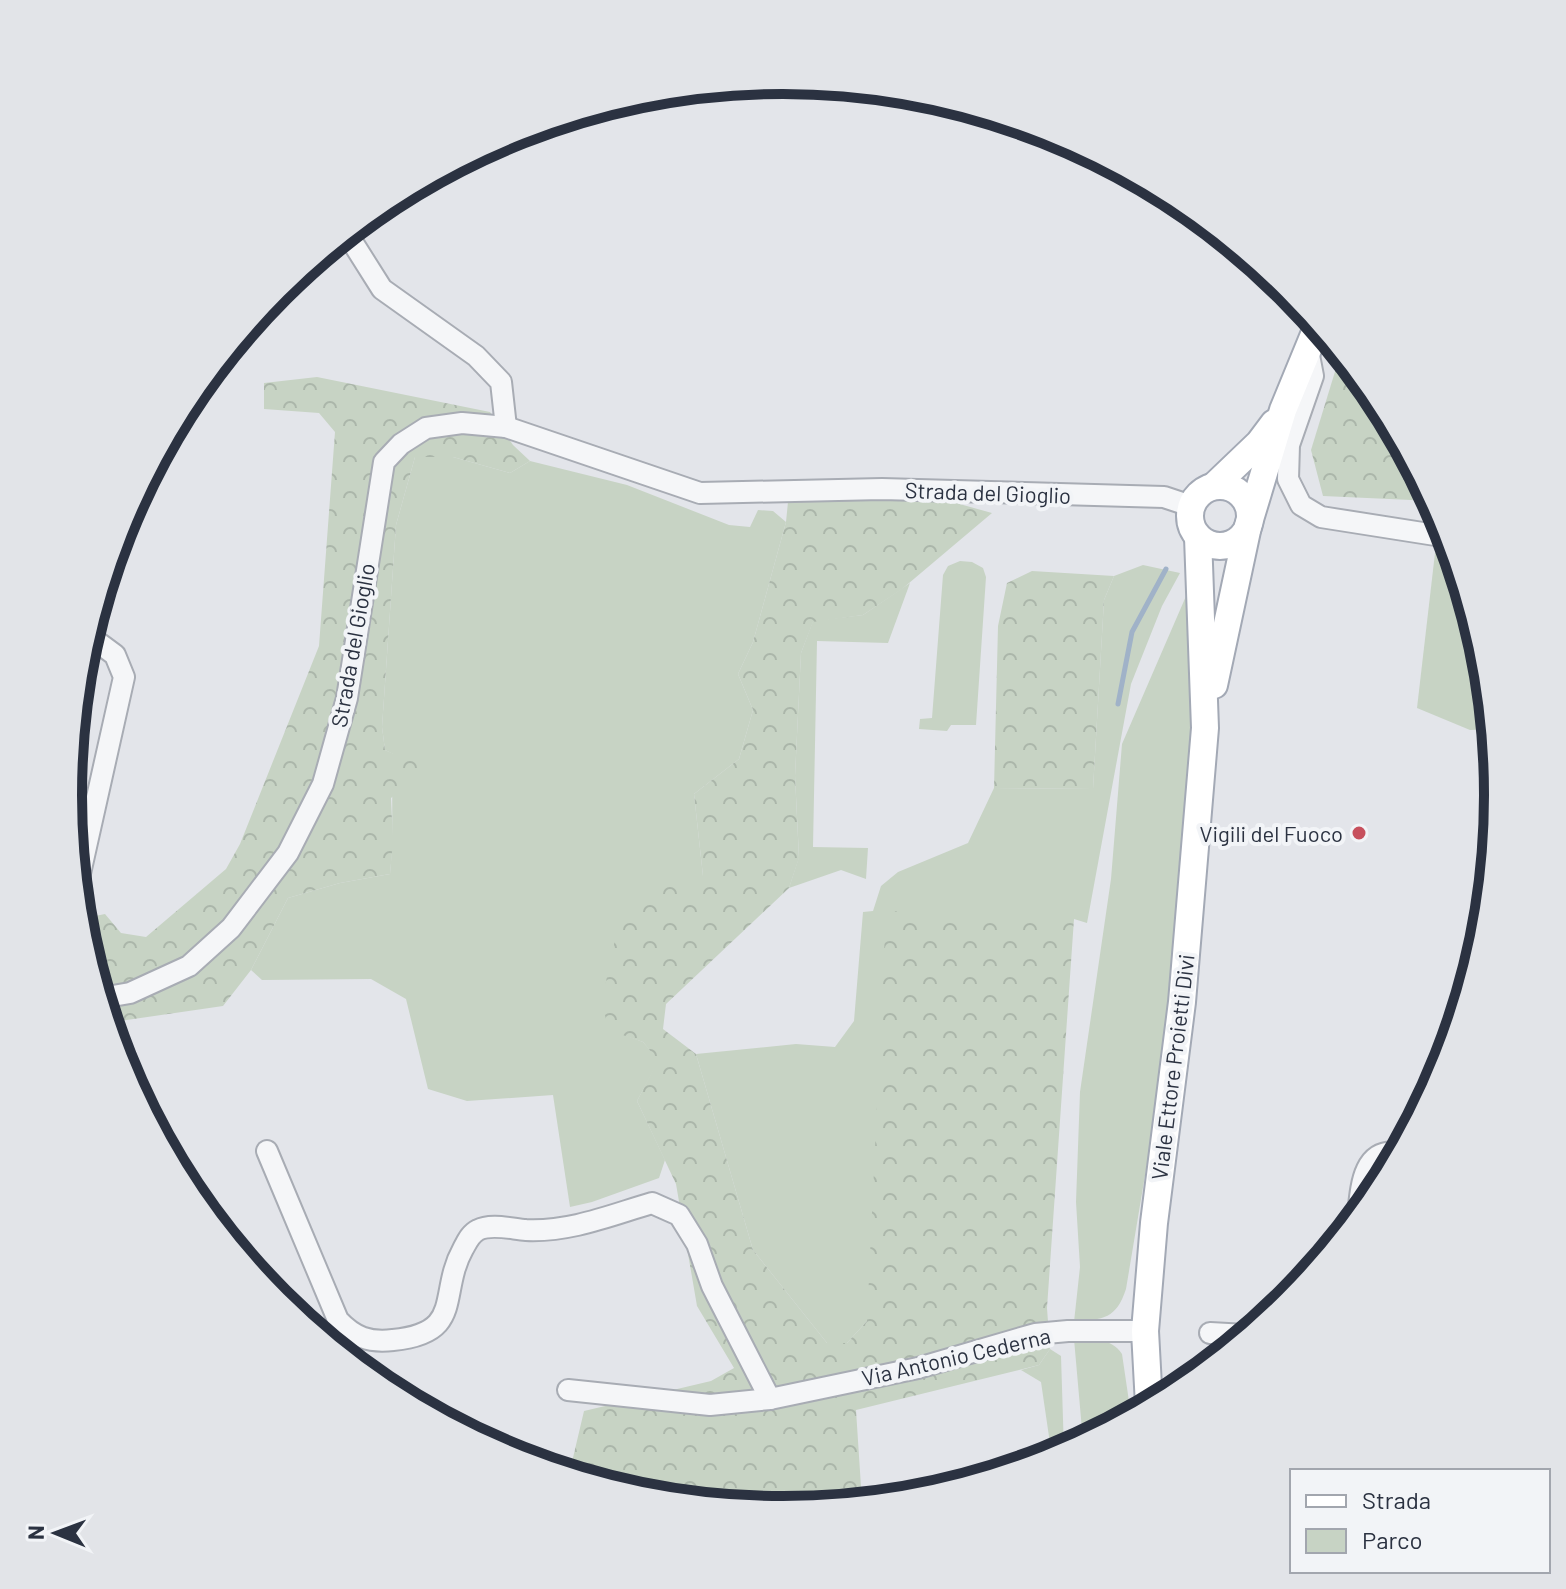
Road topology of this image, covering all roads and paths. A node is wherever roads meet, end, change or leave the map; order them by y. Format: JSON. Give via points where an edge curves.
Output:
{"nodes":[{"id":1,"x":352,"y":241,"type":"edge"},
{"id":2,"x":1313,"y":336,"type":"edge"},
{"id":3,"x":1308,"y":350,"type":"junction"},
{"id":4,"x":1283,"y":410,"type":"junction"},
{"id":5,"x":506,"y":427,"type":"junction"},
{"id":6,"x":1214,"y":486,"type":"junction"},
{"id":7,"x":1191,"y":506,"type":"junction"},
{"id":8,"x":1248,"y":526,"type":"junction"},
{"id":9,"x":1434,"y":535,"type":"edge"},
{"id":10,"x":1198,"y":537,"type":"junction"},
{"id":11,"x":99,"y":643,"type":"edge"},
{"id":12,"x":1205,"y":728,"type":"junction"},
{"id":13,"x":85,"y":851,"type":"edge"},
{"id":14,"x":112,"y":996,"type":"edge"},
{"id":15,"x":267,"y":1151,"type":"dead end"},
{"id":16,"x":1385,"y":1153,"type":"edge"},
{"id":17,"x":1361,"y":1191,"type":"edge"},
{"id":18,"x":1145,"y":1331,"type":"junction"},
{"id":19,"x":1210,"y":1333,"type":"dead end"},
{"id":20,"x":1230,"y":1334,"type":"edge"},
{"id":21,"x":568,"y":1390,"type":"dead end"},
{"id":22,"x":1148,"y":1392,"type":"edge"},
{"id":23,"x":770,"y":1399,"type":"junction"}],
"edges":[{"from":1,"to":5,"type":"street","via":[[382,289],[476,356],[501,382]]},
{"from":2,"to":3,"type":"main road","name":"Viale Ettore Proietti Divi"},
{"from":3,"to":4,"type":"main road","name":"Viale Ettore Proietti Divi"},
{"from":3,"to":9,"type":"street","via":[[1313,376],[1289,445],[1288,479],[1301,505],[1321,517]]},
{"from":4,"to":6,"type":"main road","name":"Viale Ettore Proietti Divi","via":[[1259,443]]},
{"from":4,"to":8,"type":"main road","name":"Viale Ettore Proietti Divi"},
{"from":5,"to":7,"type":"street","name":"Strada del Gioglio","via":[[700,493],[882,489],[1164,497]]},
{"from":5,"to":14,"type":"street","name":"Strada del Gioglio","via":[[462,423],[426,428],[384,462],[347,698],[323,784],[288,853],[231,928],[189,966]]},
{"from":6,"to":7,"type":"main road","name":"Viale Ettore Proietti Divi"},
{"from":6,"to":8,"type":"main road","via":[[1239,493],[1249,508]]},
{"from":7,"to":10,"type":"main road","name":"Viale Ettore Proietti Divi","via":[[1190,523]]},
{"from":8,"to":10,"type":"main road","via":[[1236,542],[1226,545]]},
{"from":8,"to":12,"type":"main road","name":"Viale Ettore Proietti Divi"},
{"from":10,"to":12,"type":"main road","name":"Viale Ettore Proietti Divi"},
{"from":11,"to":13,"type":"street","via":[[115,655],[124,677]]},
{"from":12,"to":18,"type":"main road","name":"Viale Ettore Proietti Divi","via":[[1182,1002]]},
{"from":15,"to":23,"type":"street","via":[[338,1320],[351,1333],[379,1342],[414,1338],[435,1327],[445,1314],[455,1264],[480,1228],[561,1228],[652,1203],[679,1215],[697,1244],[712,1286]]},
{"from":16,"to":17,"type":"street","via":[[1370,1162]]},
{"from":18,"to":22,"type":"main road","name":"Viale Ettore Proietti Divi"},
{"from":18,"to":23,"type":"street","name":"Via Antonio Cederna","via":[[1035,1334],[918,1368]]},
{"from":19,"to":20,"type":"street"},
{"from":21,"to":23,"type":"street","name":"Via Antonio Cederna","via":[[710,1405]]}]}
